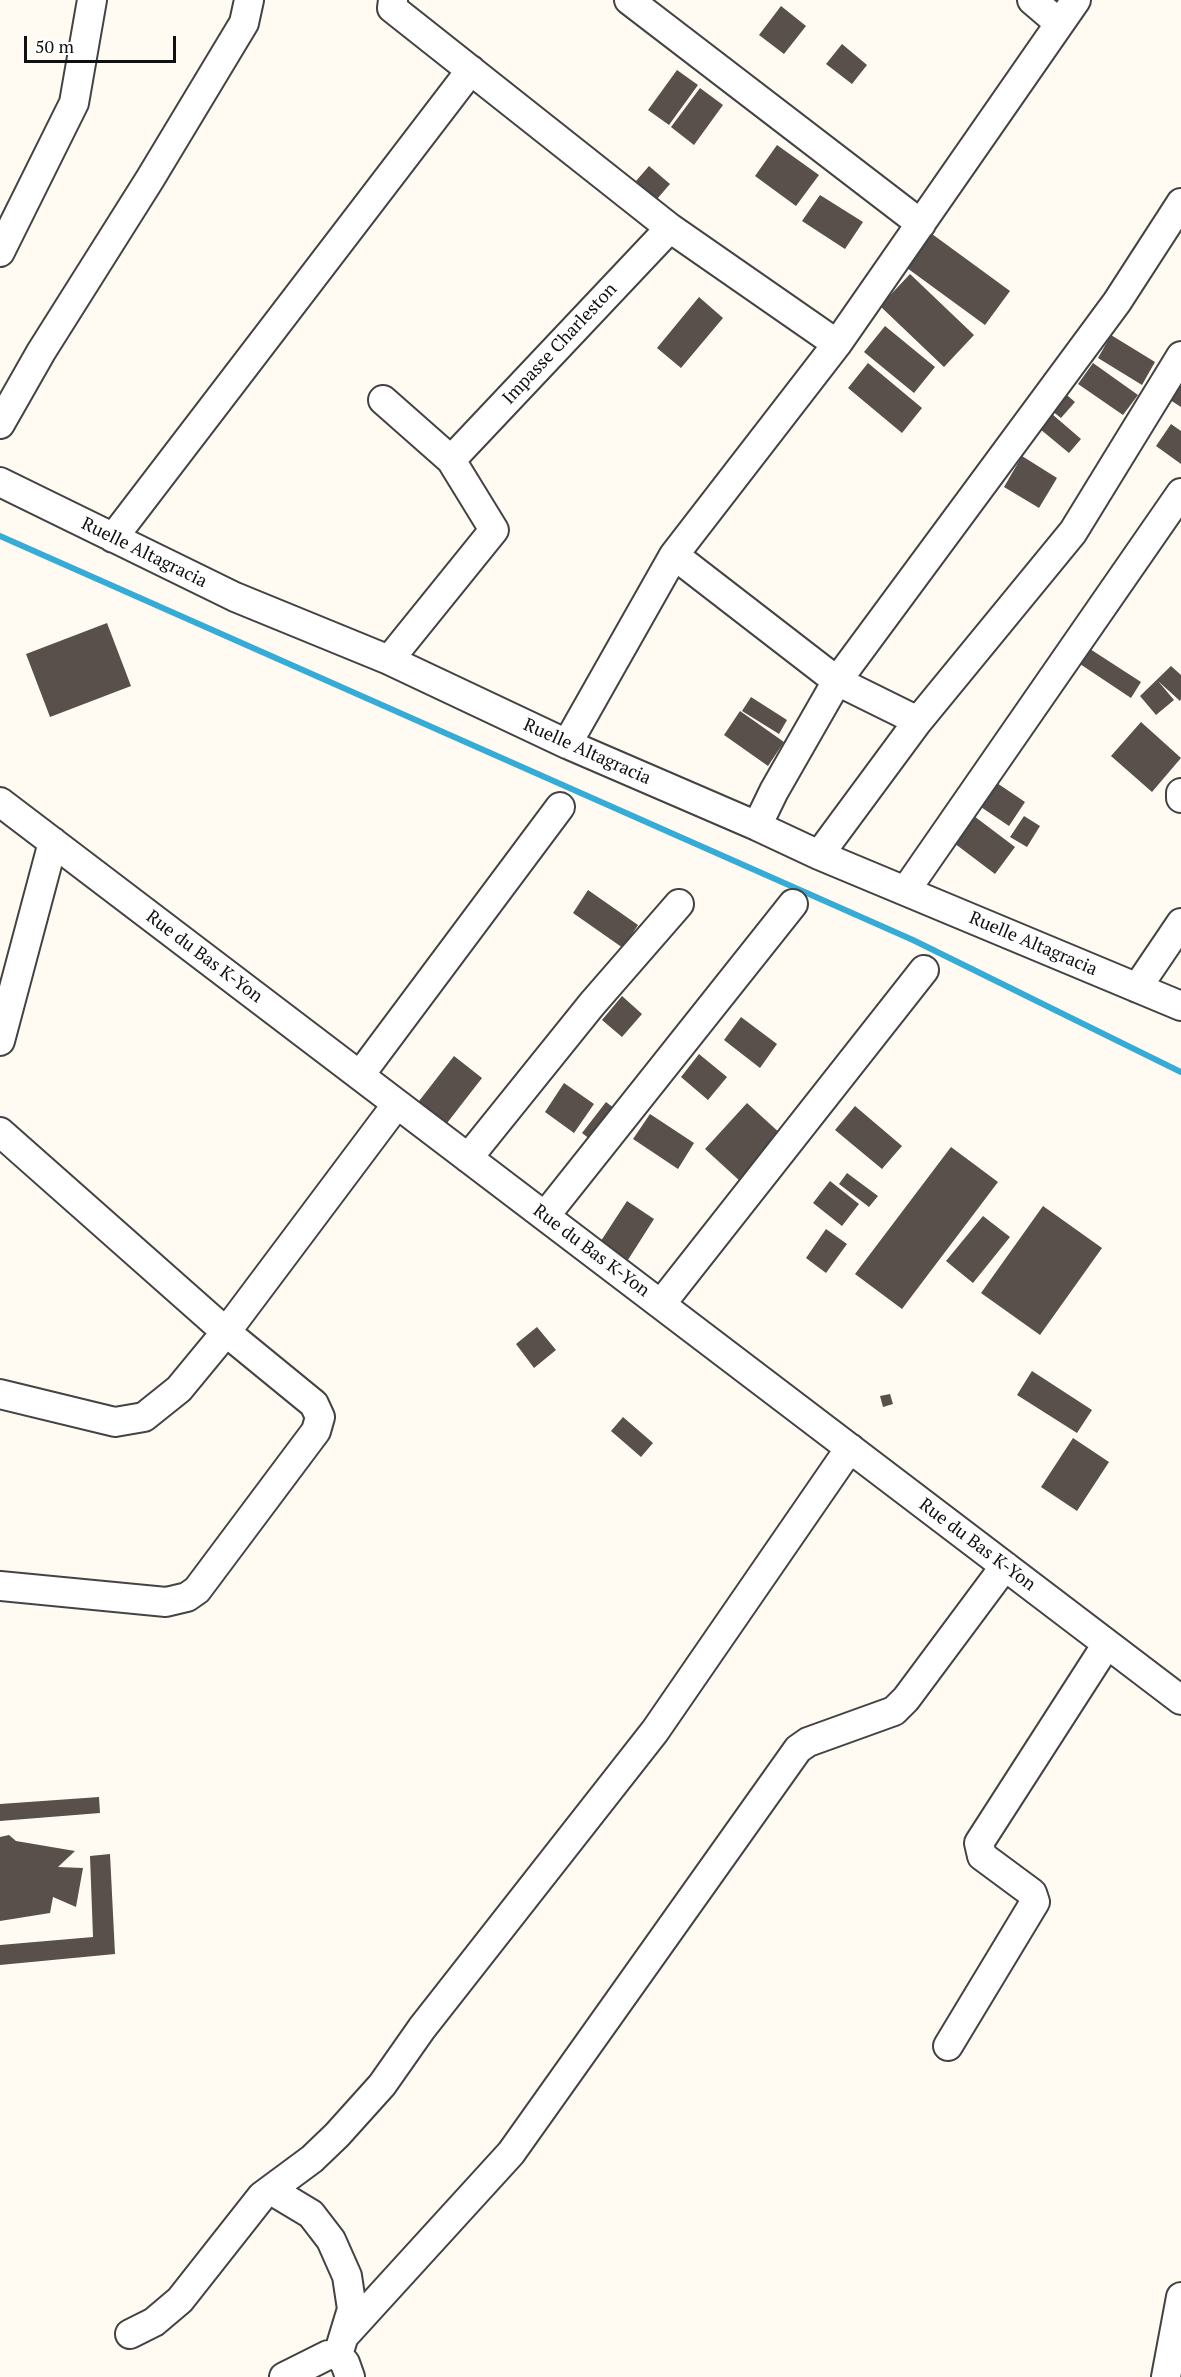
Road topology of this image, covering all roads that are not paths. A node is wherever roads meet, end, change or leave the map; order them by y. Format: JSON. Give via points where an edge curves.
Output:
{"nodes":[{"id":1,"x":92,"y":0,"type":"edge"},
{"id":2,"x":249,"y":0,"type":"edge"},
{"id":3,"x":393,"y":0,"type":"edge"},
{"id":4,"x":629,"y":0,"type":"edge"},
{"id":5,"x":1032,"y":0,"type":"edge"},
{"id":6,"x":1076,"y":0,"type":"edge"},
{"id":7,"x":1059,"y":23,"type":"junction"},
{"id":8,"x":471,"y":70,"type":"junction"},
{"id":9,"x":1181,"y":203,"type":"edge"},
{"id":10,"x":921,"y":224,"type":"junction"},
{"id":11,"x":670,"y":228,"type":"junction"},
{"id":12,"x":0,"y":252,"type":"edge"},
{"id":13,"x":837,"y":344,"type":"junction"},
{"id":14,"x":1181,"y":356,"type":"edge"},
{"id":15,"x":383,"y":400,"type":"dead end"},
{"id":16,"x":0,"y":424,"type":"edge"},
{"id":17,"x":451,"y":460,"type":"junction"},
{"id":18,"x":0,"y":482,"type":"edge"},
{"id":19,"x":1181,"y":493,"type":"edge"},
{"id":20,"x":113,"y":538,"type":"junction"},
{"id":21,"x":674,"y":555,"type":"junction"},
{"id":22,"x":389,"y":660,"type":"junction"},
{"id":23,"x":837,"y":681,"type":"junction"},
{"id":24,"x":918,"y":721,"type":"junction"},
{"id":25,"x":567,"y":744,"type":"junction"},
{"id":26,"x":1181,"y":793,"type":"edge"},
{"id":27,"x":1181,"y":798,"type":"edge"},
{"id":28,"x":0,"y":802,"type":"edge"},
{"id":29,"x":560,"y":807,"type":"dead end"},
{"id":30,"x":758,"y":826,"type":"junction"},
{"id":31,"x":53,"y":842,"type":"junction"},
{"id":32,"x":819,"y":855,"type":"junction"},
{"id":33,"x":906,"y":890,"type":"junction"},
{"id":34,"x":679,"y":904,"type":"dead end"},
{"id":35,"x":793,"y":904,"type":"dead end"},
{"id":36,"x":1181,"y":923,"type":"edge"},
{"id":37,"x":924,"y":970,"type":"dead end"},
{"id":38,"x":1137,"y":988,"type":"junction"},
{"id":39,"x":1181,"y":1006,"type":"edge"},
{"id":40,"x":0,"y":1041,"type":"edge"},
{"id":41,"x":360,"y":1075,"type":"junction"},
{"id":42,"x":397,"y":1104,"type":"junction"},
{"id":43,"x":0,"y":1132,"type":"edge"},
{"id":44,"x":468,"y":1158,"type":"junction"},
{"id":45,"x":545,"y":1216,"type":"junction"},
{"id":46,"x":661,"y":1304,"type":"junction"},
{"id":47,"x":226,"y":1332,"type":"junction"},
{"id":48,"x":0,"y":1394,"type":"edge"},
{"id":49,"x":850,"y":1448,"type":"junction"},
{"id":50,"x":1005,"y":1566,"type":"junction"},
{"id":51,"x":0,"y":1586,"type":"edge"},
{"id":52,"x":1107,"y":1644,"type":"junction"},
{"id":53,"x":1181,"y":1700,"type":"edge"},
{"id":54,"x":948,"y":2046,"type":"dead end"},
{"id":55,"x":271,"y":2190,"type":"junction"},
{"id":56,"x":1181,"y":2297,"type":"edge"},
{"id":57,"x":130,"y":2334,"type":"dead end"},
{"id":58,"x":344,"y":2356,"type":"edge"},
{"id":59,"x":285,"y":2377,"type":"edge"},
{"id":60,"x":1166,"y":2377,"type":"edge"}],
"edges":[{"from":1,"to":12,"type":"street","via":[[74,103]]},
{"from":2,"to":16,"type":"street","via":[[244,23]]},
{"from":3,"to":8,"type":"street","via":[[392,8]]},
{"from":4,"to":10,"type":"street"},
{"from":5,"to":7,"type":"street"},
{"from":6,"to":7,"type":"street"},
{"from":7,"to":10,"type":"street"},
{"from":8,"to":11,"type":"street"},
{"from":8,"to":20,"type":"street"},
{"from":9,"to":23,"type":"street","via":[[1117,302]]},
{"from":10,"to":13,"type":"street"},
{"from":11,"to":13,"type":"street"},
{"from":11,"to":17,"type":"street","name":"Impasse Charleston"},
{"from":13,"to":21,"type":"street"},
{"from":14,"to":24,"type":"street","via":[[1073,532]]},
{"from":15,"to":17,"type":"street"},
{"from":17,"to":22,"type":"street","via":[[495,530]]},
{"from":18,"to":20,"type":"street","name":"Ruelle Altagracia"},
{"from":19,"to":33,"type":"street"},
{"from":20,"to":22,"type":"street","name":"Ruelle Altagracia","via":[[235,597]]},
{"from":21,"to":23,"type":"street"},
{"from":21,"to":25,"type":"street"},
{"from":22,"to":25,"type":"street","name":"Ruelle Altagracia"},
{"from":23,"to":24,"type":"street"},
{"from":23,"to":30,"type":"street"},
{"from":24,"to":32,"type":"street"},
{"from":25,"to":30,"type":"street","name":"Ruelle Altagracia"},
{"from":26,"to":27,"type":"street"},
{"from":28,"to":31,"type":"street","name":"Rue du Bas K-Yon"},
{"from":29,"to":41,"type":"street"},
{"from":30,"to":32,"type":"street","name":"Ruelle Altagracia"},
{"from":31,"to":40,"type":"street"},
{"from":31,"to":41,"type":"street","name":"Rue du Bas K-Yon"},
{"from":32,"to":33,"type":"street","name":"Ruelle Altagracia"},
{"from":33,"to":38,"type":"street","name":"Ruelle Altagracia"},
{"from":34,"to":44,"type":"street","via":[[592,1004]]},
{"from":35,"to":45,"type":"street"},
{"from":36,"to":38,"type":"street"},
{"from":37,"to":46,"type":"street"},
{"from":38,"to":39,"type":"street","name":"Ruelle Altagracia"},
{"from":41,"to":42,"type":"street","name":"Rue du Bas K-Yon"},
{"from":42,"to":44,"type":"street","name":"Rue du Bas K-Yon"},
{"from":42,"to":47,"type":"street"},
{"from":43,"to":47,"type":"street"},
{"from":44,"to":45,"type":"street","name":"Rue du Bas K-Yon"},
{"from":45,"to":46,"type":"street","name":"Rue du Bas K-Yon"},
{"from":46,"to":49,"type":"street","name":"Rue du Bas K-Yon"},
{"from":47,"to":48,"type":"street","via":[[179,1389],[144,1417],[115,1422]]},
{"from":47,"to":51,"type":"street","via":[[314,1404],[320,1417],[316,1431],[197,1590],[166,1602]]},
{"from":49,"to":50,"type":"street","name":"Rue du Bas K-Yon"},
{"from":49,"to":55,"type":"street","via":[[655,1731],[422,2028],[382,2085],[338,2135]]},
{"from":50,"to":52,"type":"street","name":"Rue du Bas K-Yon"},
{"from":50,"to":58,"type":"street","via":[[906,1700],[894,1710],[798,1749],[511,2153]]},
{"from":52,"to":53,"type":"street","name":"Rue du Bas K-Yon"},
{"from":52,"to":54,"type":"street","via":[[979,1843],[982,1856],[1032,1893],[1035,1902]]},
{"from":55,"to":57,"type":"street","via":[[262,2196],[180,2300],[154,2322]]},
{"from":55,"to":58,"type":"street","via":[[311,2214],[331,2240],[347,2276],[352,2309]]},
{"from":56,"to":60,"type":"street"},
{"from":58,"to":59,"type":"street","via":[[328,2355]]}]}
